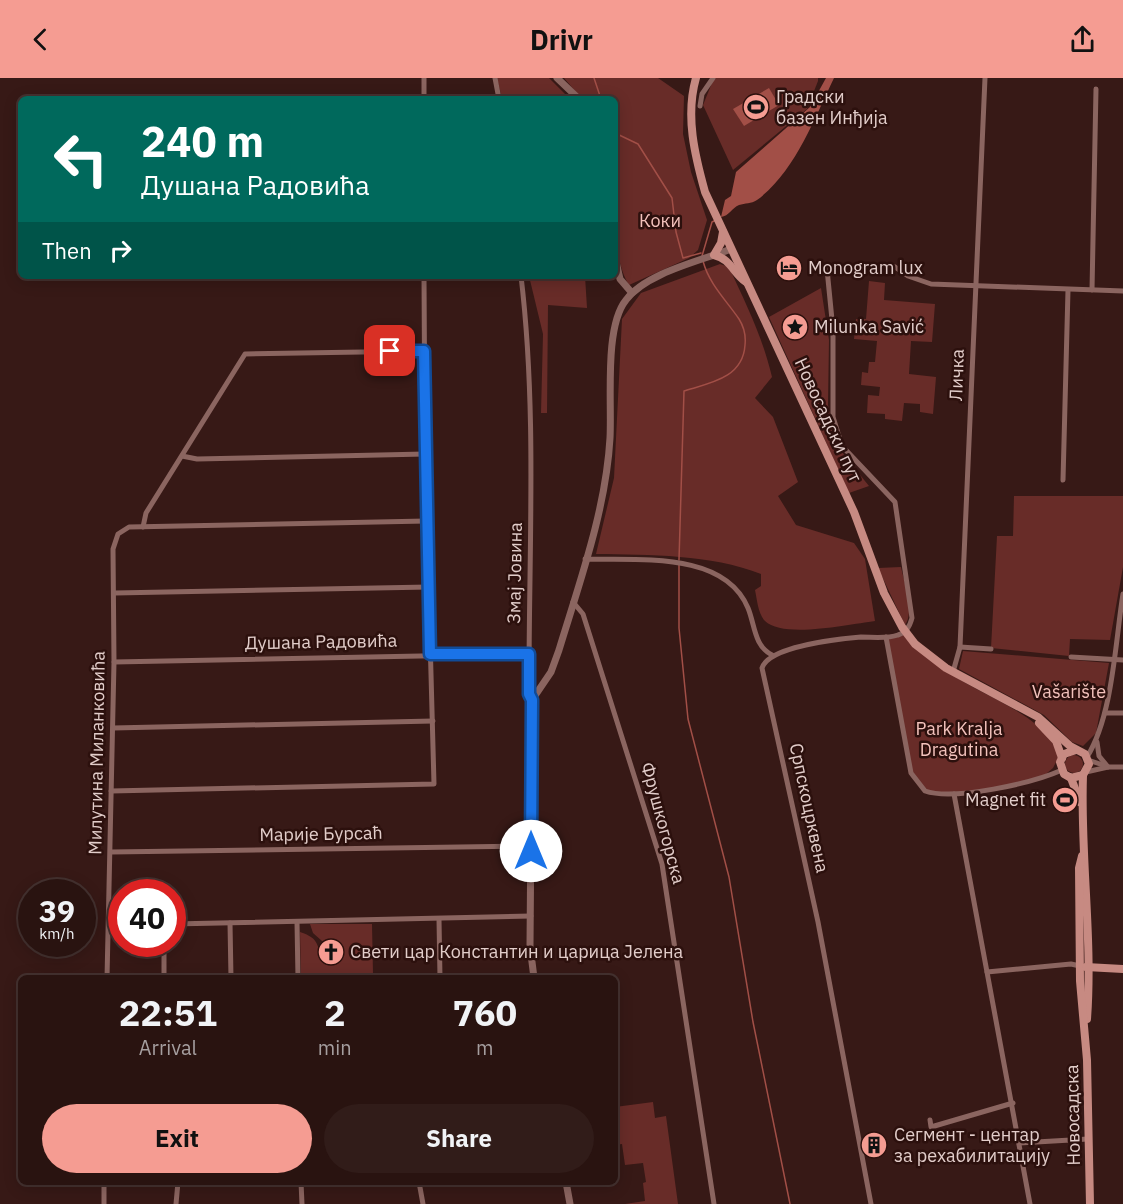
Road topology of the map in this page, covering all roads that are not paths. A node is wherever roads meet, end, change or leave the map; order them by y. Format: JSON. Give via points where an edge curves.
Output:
{"nodes":[{"id":1,"x":424,"y":78,"type":"edge"},
{"id":2,"x":495,"y":78,"type":"edge"},
{"id":3,"x":557,"y":78,"type":"edge"},
{"id":4,"x":696,"y":78,"type":"edge"},
{"id":5,"x":713,"y":78,"type":"edge"},
{"id":6,"x":985,"y":78,"type":"edge"},
{"id":7,"x":1096,"y":89,"type":"dead end"},
{"id":8,"x":424,"y":96,"type":"edge"},
{"id":9,"x":498,"y":96,"type":"edge"},
{"id":10,"x":576,"y":96,"type":"edge"},
{"id":11,"x":700,"y":106,"type":"dead end"},
{"id":12,"x":723,"y":232,"type":"junction"},
{"id":13,"x":731,"y":249,"type":"junction"},
{"id":14,"x":710,"y":257,"type":"junction"},
{"id":15,"x":895,"y":267,"type":"dead end"},
{"id":16,"x":827,"y":268,"type":"dead end"},
{"id":17,"x":618,"y":270,"type":"edge"},
{"id":18,"x":424,"y":279,"type":"edge"},
{"id":19,"x":521,"y":279,"type":"edge"},
{"id":20,"x":747,"y":283,"type":"junction"},
{"id":21,"x":974,"y":287,"type":"junction"},
{"id":22,"x":1068,"y":290,"type":"junction"},
{"id":23,"x":1092,"y":290,"type":"junction"},
{"id":24,"x":1123,"y":291,"type":"edge"},
{"id":25,"x":632,"y":292,"type":"junction"},
{"id":26,"x":424,"y":351,"type":"junction"},
{"id":27,"x":425,"y":454,"type":"junction"},
{"id":28,"x":182,"y":456,"type":"junction"},
{"id":29,"x":1063,"y":480,"type":"dead end"},
{"id":30,"x":426,"y":521,"type":"junction"},
{"id":31,"x":143,"y":527,"type":"junction"},
{"id":32,"x":585,"y":559,"type":"junction"},
{"id":33,"x":429,"y":587,"type":"junction"},
{"id":34,"x":115,"y":593,"type":"junction"},
{"id":35,"x":1123,"y":594,"type":"edge"},
{"id":36,"x":573,"y":602,"type":"junction"},
{"id":37,"x":905,"y":632,"type":"junction"},
{"id":38,"x":886,"y":637,"type":"junction"},
{"id":39,"x":960,"y":647,"type":"junction"},
{"id":40,"x":991,"y":649,"type":"dead end"},
{"id":41,"x":430,"y":654,"type":"junction"},
{"id":42,"x":529,"y":654,"type":"junction"},
{"id":43,"x":772,"y":655,"type":"junction"},
{"id":44,"x":1071,"y":657,"type":"dead end"},
{"id":45,"x":1113,"y":660,"type":"junction"},
{"id":46,"x":1123,"y":660,"type":"edge"},
{"id":47,"x":114,"y":662,"type":"junction"},
{"id":48,"x":953,"y":672,"type":"junction"},
{"id":49,"x":532,"y":700,"type":"junction"},
{"id":50,"x":1105,"y":713,"type":"junction"},
{"id":51,"x":1123,"y":713,"type":"edge"},
{"id":52,"x":1029,"y":714,"type":"junction"},
{"id":53,"x":433,"y":721,"type":"junction"},
{"id":54,"x":113,"y":728,"type":"junction"},
{"id":55,"x":1097,"y":738,"type":"junction"},
{"id":56,"x":1078,"y":750,"type":"junction"},
{"id":57,"x":1062,"y":758,"type":"junction"},
{"id":58,"x":1088,"y":758,"type":"junction"},
{"id":59,"x":1123,"y":766,"type":"edge"},
{"id":60,"x":1108,"y":767,"type":"junction"},
{"id":61,"x":1062,"y":770,"type":"junction"},
{"id":62,"x":1085,"y":774,"type":"junction"},
{"id":63,"x":1071,"y":778,"type":"junction"},
{"id":64,"x":111,"y":791,"type":"junction"},
{"id":65,"x":954,"y":794,"type":"junction"},
{"id":66,"x":1082,"y":807,"type":"junction"},
{"id":67,"x":531,"y":846,"type":"junction"},
{"id":68,"x":111,"y":852,"type":"junction"},
{"id":69,"x":110,"y":879,"type":"edge"},
{"id":70,"x":531,"y":916,"type":"junction"},
{"id":71,"x":439,"y":919,"type":"junction"},
{"id":72,"x":297,"y":922,"type":"junction"},
{"id":73,"x":230,"y":923,"type":"junction"},
{"id":74,"x":186,"y":924,"type":"edge"},
{"id":75,"x":108,"y":952,"type":"edge"},
{"id":76,"x":164,"y":957,"type":"edge"},
{"id":77,"x":1084,"y":967,"type":"junction"},
{"id":78,"x":1123,"y":969,"type":"edge"},
{"id":79,"x":987,"y":972,"type":"junction"},
{"id":80,"x":107,"y":975,"type":"edge"},
{"id":81,"x":164,"y":975,"type":"edge"},
{"id":82,"x":231,"y":975,"type":"edge"},
{"id":83,"x":298,"y":975,"type":"edge"},
{"id":84,"x":440,"y":975,"type":"edge"},
{"id":85,"x":534,"y":975,"type":"edge"},
{"id":86,"x":1012,"y":1103,"type":"junction"},
{"id":87,"x":930,"y":1120,"type":"dead end"},
{"id":88,"x":1088,"y":1139,"type":"junction"},
{"id":89,"x":1019,"y":1143,"type":"junction"},
{"id":90,"x":104,"y":1185,"type":"edge"},
{"id":91,"x":178,"y":1185,"type":"edge"},
{"id":92,"x":302,"y":1185,"type":"edge"},
{"id":93,"x":420,"y":1185,"type":"edge"},
{"id":94,"x":567,"y":1185,"type":"edge"},
{"id":95,"x":104,"y":1204,"type":"edge"},
{"id":96,"x":176,"y":1204,"type":"edge"},
{"id":97,"x":302,"y":1204,"type":"edge"},
{"id":98,"x":423,"y":1204,"type":"edge"},
{"id":99,"x":570,"y":1204,"type":"edge"},
{"id":100,"x":714,"y":1204,"type":"edge"},
{"id":101,"x":871,"y":1204,"type":"edge"},
{"id":102,"x":1030,"y":1204,"type":"edge"},
{"id":103,"x":1090,"y":1204,"type":"edge"}],
"edges":[{"from":1,"to":8,"type":"street"},
{"from":2,"to":9,"type":"street"},
{"from":3,"to":10,"type":"street"},
{"from":4,"to":12,"type":"main road","name":"Новосадски пут","via":[[694,149]]},
{"from":5,"to":11,"type":"street","via":[[702,94]]},
{"from":6,"to":21,"type":"street","name":"Личка"},
{"from":7,"to":23,"type":"street"},
{"from":12,"to":13,"type":"main road","name":"Новосадски пут"},
{"from":12,"to":14,"type":"main road","via":[[721,243]]},
{"from":13,"to":14,"type":"street"},
{"from":13,"to":20,"type":"main road","name":"Новосадски пут"},
{"from":14,"to":20,"type":"main road","via":[[729,261]]},
{"from":14,"to":25,"type":"street","via":[[651,280]]},
{"from":15,"to":21,"type":"street","via":[[931,285]]},
{"from":16,"to":37,"type":"street","via":[[833,330],[833,417],[842,446],[895,502],[912,614]]},
{"from":17,"to":25,"type":"street","via":[[620,279]]},
{"from":18,"to":26,"type":"street"},
{"from":19,"to":42,"type":"street","name":"Змај Јовина","via":[[532,446]]},
{"from":20,"to":37,"type":"main road","name":"Новосадски пут","via":[[854,512],[884,593]]},
{"from":21,"to":22,"type":"street"},
{"from":21,"to":39,"type":"street","name":"Личка"},
{"from":22,"to":23,"type":"street"},
{"from":22,"to":29,"type":"street"},
{"from":23,"to":24,"type":"street"},
{"from":25,"to":32,"type":"street","via":[[614,326],[608,468]]},
{"from":26,"to":27,"type":"street"},
{"from":26,"to":28,"type":"street","via":[[245,354]]},
{"from":27,"to":28,"type":"street","via":[[197,459]]},
{"from":27,"to":30,"type":"street"},
{"from":28,"to":31,"type":"street","via":[[146,513]]},
{"from":30,"to":31,"type":"street"},
{"from":30,"to":33,"type":"street"},
{"from":31,"to":34,"type":"street","name":"Милутина Миланковића","via":[[121,530],[113,549]]},
{"from":32,"to":36,"type":"street"},
{"from":32,"to":43,"type":"street","via":[[690,563],[708,568],[739,594],[747,605],[761,648]]},
{"from":33,"to":34,"type":"street"},
{"from":33,"to":41,"type":"street"},
{"from":34,"to":47,"type":"street","name":"Милутина Миланковића"},
{"from":35,"to":45,"type":"street"},
{"from":36,"to":49,"type":"street","via":[[554,665]]},
{"from":36,"to":100,"type":"street","name":"Фрушкогорска","via":[[583,614],[662,864]]},
{"from":37,"to":38,"type":"street"},
{"from":37,"to":48,"type":"main road","name":"Новосадски пут"},
{"from":38,"to":43,"type":"street","via":[[817,644]]},
{"from":38,"to":65,"type":"street","via":[[911,773],[925,791]]},
{"from":39,"to":40,"type":"street"},
{"from":39,"to":48,"type":"street","name":"Личка"},
{"from":41,"to":42,"type":"street","name":"Душана Радовића"},
{"from":41,"to":47,"type":"street","name":"Душана Радовића"},
{"from":41,"to":53,"type":"street"},
{"from":42,"to":49,"type":"street","name":"Змај Јовина"},
{"from":43,"to":101,"type":"street","name":"Српскоцрквена","via":[[762,668],[818,922]]},
{"from":44,"to":45,"type":"street"},
{"from":45,"to":46,"type":"street"},
{"from":45,"to":50,"type":"street"},
{"from":47,"to":54,"type":"street","name":"Милутина Миланковића"},
{"from":48,"to":52,"type":"main road","name":"Новосадски пут"},
{"from":49,"to":67,"type":"street","name":"Змај Јовина"},
{"from":50,"to":51,"type":"street"},
{"from":50,"to":55,"type":"street"},
{"from":52,"to":56,"type":"main road","name":"Новосадски пут","via":[[1047,723]]},
{"from":52,"to":57,"type":"main road","name":"Новосадски пут","via":[[1052,735]]},
{"from":53,"to":54,"type":"street"},
{"from":53,"to":64,"type":"street","via":[[434,784]]},
{"from":54,"to":64,"type":"street","name":"Милутина Миланковића"},
{"from":55,"to":56,"type":"street"},
{"from":55,"to":58,"type":"street"},
{"from":55,"to":60,"type":"street","via":[[1097,751]]},
{"from":56,"to":57,"type":"main road"},
{"from":56,"to":58,"type":"main road","name":"Новосадски пут"},
{"from":57,"to":61,"type":"main road","name":"Новосадски пут"},
{"from":58,"to":60,"type":"street"},
{"from":58,"to":62,"type":"main road"},
{"from":59,"to":60,"type":"street"},
{"from":60,"to":62,"type":"street"},
{"from":61,"to":63,"type":"main road"},
{"from":61,"to":65,"type":"street","via":[[1039,780]]},
{"from":62,"to":63,"type":"main road"},
{"from":62,"to":66,"type":"main road","name":"Новосадска"},
{"from":63,"to":66,"type":"main road","name":"Новосадска"},
{"from":64,"to":68,"type":"street","name":"Милутина Миланковића"},
{"from":65,"to":79,"type":"street"},
{"from":66,"to":77,"type":"main road","name":"Новосадска"},
{"from":67,"to":68,"type":"street","name":"Марије Бурсаћ"},
{"from":67,"to":70,"type":"street","name":"Змај Јовина"},
{"from":68,"to":69,"type":"street","name":"Милутина Миланковића"},
{"from":70,"to":71,"type":"street"},
{"from":70,"to":85,"type":"street","name":"Змај Јовина"},
{"from":71,"to":72,"type":"street"},
{"from":71,"to":84,"type":"street"},
{"from":72,"to":73,"type":"street"},
{"from":72,"to":83,"type":"street"},
{"from":73,"to":74,"type":"street"},
{"from":73,"to":82,"type":"street"},
{"from":75,"to":80,"type":"street","name":"Милутина Миланковића"},
{"from":76,"to":81,"type":"street"},
{"from":77,"to":78,"type":"main road"},
{"from":77,"to":79,"type":"street","via":[[1071,964]]},
{"from":77,"to":88,"type":"main road","name":"Новосадска"},
{"from":79,"to":86,"type":"street"},
{"from":86,"to":87,"type":"street","via":[[931,1127]]},
{"from":86,"to":89,"type":"street"},
{"from":88,"to":89,"type":"street"},
{"from":88,"to":103,"type":"main road","name":"Новосадска"},
{"from":89,"to":102,"type":"street"},
{"from":90,"to":95,"type":"street"},
{"from":91,"to":96,"type":"street"},
{"from":92,"to":97,"type":"street"},
{"from":93,"to":98,"type":"street"},
{"from":94,"to":99,"type":"street"}]}
